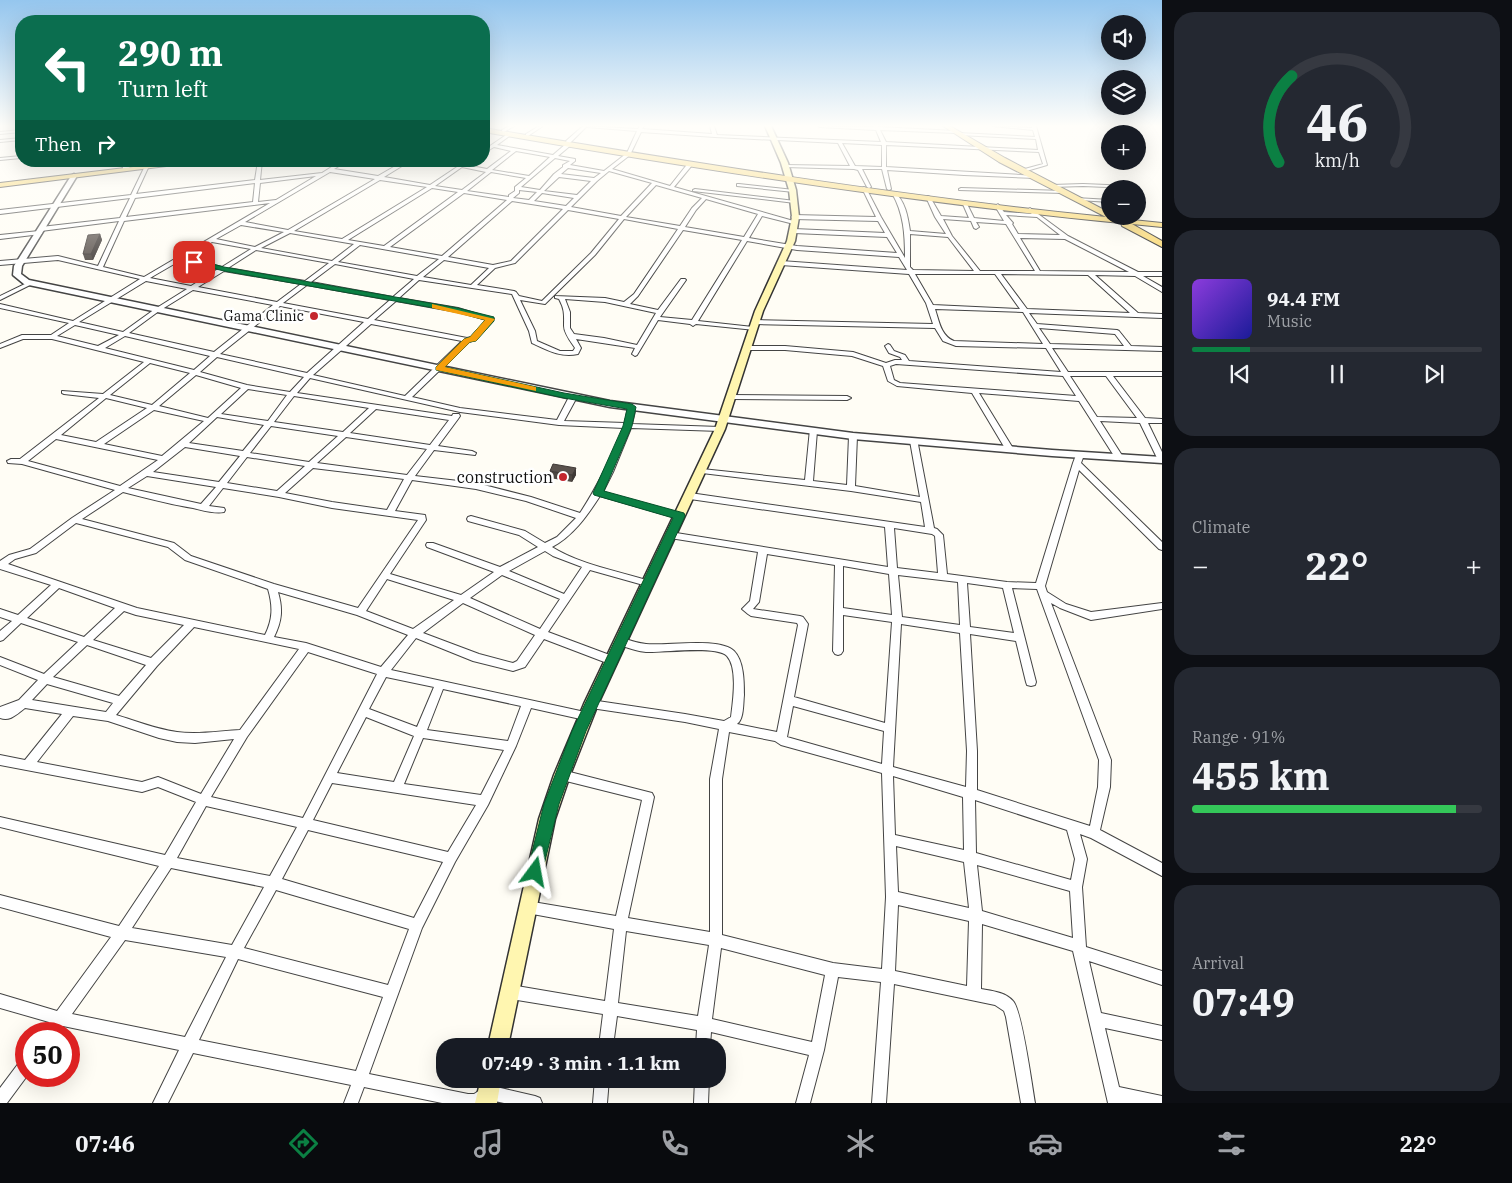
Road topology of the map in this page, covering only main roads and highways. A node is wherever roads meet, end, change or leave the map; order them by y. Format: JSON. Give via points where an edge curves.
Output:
{"nodes":[{"id":1,"x":51,"y":177,"type":"edge"},
{"id":2,"x":60,"y":177,"type":"edge"},
{"id":3,"x":760,"y":177,"type":"edge"},
{"id":4,"x":763,"y":177,"type":"edge"},
{"id":5,"x":788,"y":177,"type":"edge"},
{"id":6,"x":1036,"y":177,"type":"edge"},
{"id":7,"x":790,"y":183,"type":"junction"},
{"id":8,"x":0,"y":184,"type":"edge"},
{"id":9,"x":866,"y":188,"type":"junction"},
{"id":10,"x":891,"y":191,"type":"junction"},
{"id":11,"x":1090,"y":205,"type":"junction"},
{"id":12,"x":1101,"y":211,"type":"edge"},
{"id":13,"x":1079,"y":213,"type":"junction"},
{"id":14,"x":1101,"y":216,"type":"edge"},
{"id":15,"x":1101,"y":216,"type":"edge"},
{"id":16,"x":1146,"y":221,"type":"edge"},
{"id":17,"x":1147,"y":223,"type":"joint"},
{"id":18,"x":1162,"y":223,"type":"edge"},
{"id":19,"x":1127,"y":225,"type":"edge"},
{"id":20,"x":1141,"y":233,"type":"junction"},
{"id":21,"x":1162,"y":244,"type":"edge"},
{"id":22,"x":500,"y":1038,"type":"edge"}],
"edges":[{"from":1,"to":8,"type":"main road"},
{"from":2,"to":8,"type":"main road"},
{"from":3,"to":7,"type":"main road"},
{"from":4,"to":7,"type":"main road"},
{"from":5,"to":7,"type":"main road"},
{"from":6,"to":11,"type":"main road"},
{"from":7,"to":9,"type":"main road"},
{"from":7,"to":9,"type":"main road","via":[[806,180]]},
{"from":7,"to":22,"type":"main road","via":[[794,223],[788,246],[754,326],[722,424],[588,710],[547,819]]},
{"from":9,"to":10,"type":"main road"},
{"from":10,"to":13,"type":"main road"},
{"from":10,"to":14,"type":"main road"},
{"from":11,"to":12,"type":"main road"},
{"from":11,"to":13,"type":"main road","via":[[1091,211]]},
{"from":13,"to":15,"type":"main road"},
{"from":16,"to":18,"type":"main road"},
{"from":17,"to":18,"type":"main road"},
{"from":17,"to":20,"type":"main road","via":[[1140,227]]},
{"from":19,"to":20,"type":"main road"},
{"from":20,"to":21,"type":"main road"}]}
